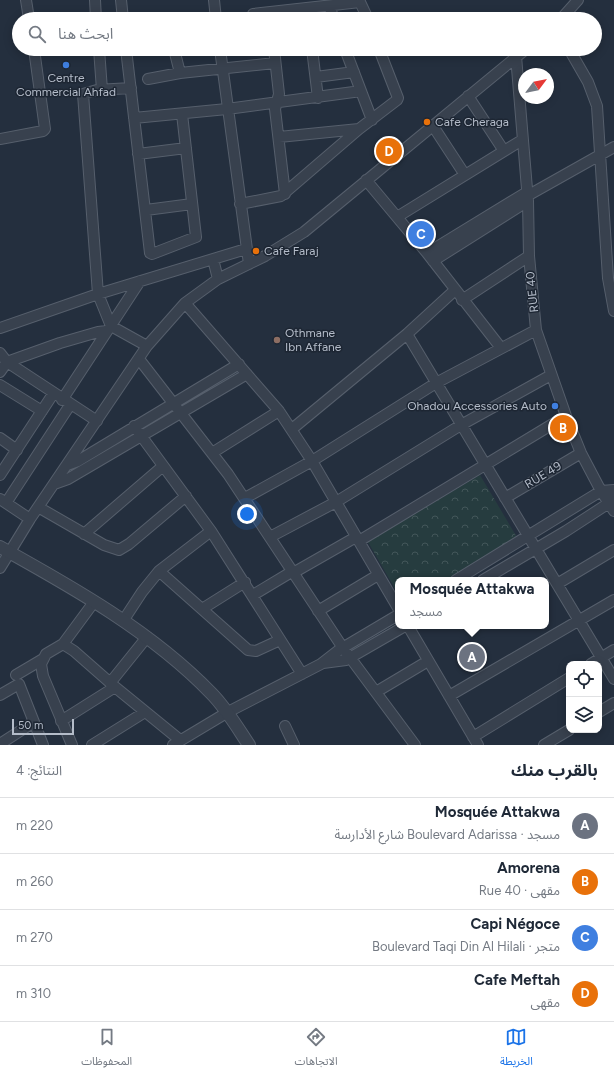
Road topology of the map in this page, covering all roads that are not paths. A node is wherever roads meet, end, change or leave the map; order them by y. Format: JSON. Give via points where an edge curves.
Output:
{"nodes":[{"id":1,"x":26,"y":0,"type":"edge"},
{"id":2,"x":95,"y":0,"type":"edge"},
{"id":3,"x":121,"y":0,"type":"edge"},
{"id":4,"x":214,"y":0,"type":"edge"},
{"id":5,"x":578,"y":0,"type":"edge"},
{"id":6,"x":329,"y":6,"type":"junction"},
{"id":7,"x":307,"y":8,"type":"junction"},
{"id":8,"x":28,"y":12,"type":"edge"},
{"id":9,"x":96,"y":12,"type":"edge"},
{"id":10,"x":122,"y":12,"type":"edge"},
{"id":11,"x":215,"y":12,"type":"edge"},
{"id":12,"x":289,"y":12,"type":"edge"},
{"id":13,"x":307,"y":12,"type":"edge"},
{"id":14,"x":331,"y":12,"type":"edge"},
{"id":15,"x":365,"y":12,"type":"edge"},
{"id":16,"x":567,"y":12,"type":"edge"},
{"id":17,"x":35,"y":56,"type":"edge"},
{"id":18,"x":100,"y":56,"type":"edge"},
{"id":19,"x":127,"y":56,"type":"edge"},
{"id":20,"x":176,"y":56,"type":"edge"},
{"id":21,"x":221,"y":56,"type":"edge"},
{"id":22,"x":274,"y":56,"type":"edge"},
{"id":23,"x":313,"y":56,"type":"edge"},
{"id":24,"x":348,"y":56,"type":"edge"},
{"id":25,"x":383,"y":56,"type":"edge"},
{"id":26,"x":516,"y":56,"type":"joint"},
{"id":27,"x":572,"y":56,"type":"edge"},
{"id":28,"x":275,"y":63,"type":"junction"},
{"id":29,"x":222,"y":68,"type":"junction"},
{"id":30,"x":354,"y":72,"type":"junction"},
{"id":31,"x":180,"y":73,"type":"junction"},
{"id":32,"x":316,"y":76,"type":"junction"},
{"id":33,"x":148,"y":80,"type":"dead end"},
{"id":34,"x":130,"y":88,"type":"junction"},
{"id":35,"x":102,"y":90,"type":"junction"},
{"id":36,"x":361,"y":91,"type":"junction"},
{"id":37,"x":468,"y":96,"type":"junction"},
{"id":38,"x":318,"y":98,"type":"junction"},
{"id":39,"x":276,"y":102,"type":"junction"},
{"id":40,"x":227,"y":109,"type":"junction"},
{"id":41,"x":182,"y":114,"type":"junction"},
{"id":42,"x":134,"y":118,"type":"junction"},
{"id":43,"x":372,"y":120,"type":"junction"},
{"id":44,"x":433,"y":126,"type":"junction"},
{"id":45,"x":359,"y":129,"type":"junction"},
{"id":46,"x":279,"y":137,"type":"junction"},
{"id":47,"x":0,"y":139,"type":"edge"},
{"id":48,"x":522,"y":140,"type":"junction"},
{"id":49,"x":614,"y":147,"type":"edge"},
{"id":50,"x":186,"y":148,"type":"junction"},
{"id":51,"x":504,"y":151,"type":"junction"},
{"id":52,"x":138,"y":154,"type":"junction"},
{"id":53,"x":601,"y":154,"type":"junction"},
{"id":54,"x":465,"y":175,"type":"junction"},
{"id":55,"x":366,"y":180,"type":"junction"},
{"id":56,"x":285,"y":194,"type":"junction"},
{"id":57,"x":527,"y":196,"type":"junction"},
{"id":58,"x":192,"y":204,"type":"junction"},
{"id":59,"x":240,"y":204,"type":"junction"},
{"id":60,"x":146,"y":210,"type":"junction"},
{"id":61,"x":397,"y":217,"type":"junction"},
{"id":62,"x":610,"y":230,"type":"edge"},
{"id":63,"x":246,"y":249,"type":"junction"},
{"id":64,"x":529,"y":256,"type":"junction"},
{"id":65,"x":430,"y":257,"type":"junction"},
{"id":66,"x":213,"y":259,"type":"junction"},
{"id":67,"x":249,"y":264,"type":"junction"},
{"id":68,"x":218,"y":279,"type":"junction"},
{"id":69,"x":140,"y":281,"type":"junction"},
{"id":70,"x":455,"y":290,"type":"junction"},
{"id":71,"x":98,"y":294,"type":"junction"},
{"id":72,"x":462,"y":300,"type":"junction"},
{"id":73,"x":185,"y":303,"type":"junction"},
{"id":74,"x":614,"y":311,"type":"edge"},
{"id":75,"x":0,"y":328,"type":"edge"},
{"id":76,"x":109,"y":328,"type":"junction"},
{"id":77,"x":536,"y":330,"type":"junction"},
{"id":78,"x":406,"y":334,"type":"junction"},
{"id":79,"x":147,"y":346,"type":"junction"},
{"id":80,"x":501,"y":348,"type":"junction"},
{"id":81,"x":0,"y":353,"type":"edge"},
{"id":82,"x":139,"y":359,"type":"junction"},
{"id":83,"x":7,"y":362,"type":"junction"},
{"id":84,"x":239,"y":364,"type":"junction"},
{"id":85,"x":0,"y":372,"type":"edge"},
{"id":86,"x":247,"y":374,"type":"junction"},
{"id":87,"x":552,"y":375,"type":"junction"},
{"id":88,"x":436,"y":383,"type":"junction"},
{"id":89,"x":0,"y":385,"type":"edge"},
{"id":90,"x":53,"y":394,"type":"junction"},
{"id":91,"x":66,"y":402,"type":"junction"},
{"id":92,"x":174,"y":403,"type":"junction"},
{"id":93,"x":42,"y":411,"type":"junction"},
{"id":94,"x":181,"y":411,"type":"junction"},
{"id":95,"x":279,"y":411,"type":"junction"},
{"id":96,"x":566,"y":416,"type":"junction"},
{"id":97,"x":97,"y":421,"type":"junction"},
{"id":98,"x":461,"y":425,"type":"junction"},
{"id":99,"x":134,"y":426,"type":"junction"},
{"id":100,"x":292,"y":429,"type":"junction"},
{"id":101,"x":140,"y":435,"type":"junction"},
{"id":102,"x":0,"y":438,"type":"edge"},
{"id":103,"x":17,"y":450,"type":"junction"},
{"id":104,"x":212,"y":453,"type":"junction"},
{"id":105,"x":581,"y":453,"type":"junction"},
{"id":106,"x":312,"y":461,"type":"junction"},
{"id":107,"x":67,"y":465,"type":"junction"},
{"id":108,"x":485,"y":465,"type":"junction"},
{"id":109,"x":163,"y":466,"type":"junction"},
{"id":110,"x":1,"y":472,"type":"edge"},
{"id":111,"x":54,"y":484,"type":"junction"},
{"id":112,"x":614,"y":490,"type":"edge"},
{"id":113,"x":601,"y":491,"type":"junction"},
{"id":114,"x":186,"y":496,"type":"junction"},
{"id":115,"x":244,"y":498,"type":"junction"},
{"id":116,"x":505,"y":498,"type":"junction"},
{"id":117,"x":3,"y":501,"type":"edge"},
{"id":118,"x":336,"y":502,"type":"junction"},
{"id":119,"x":611,"y":507,"type":"edge"},
{"id":120,"x":38,"y":508,"type":"junction"},
{"id":121,"x":30,"y":518,"type":"junction"},
{"id":122,"x":211,"y":531,"type":"junction"},
{"id":123,"x":84,"y":534,"type":"junction"},
{"id":124,"x":528,"y":536,"type":"junction"},
{"id":125,"x":270,"y":537,"type":"junction"},
{"id":126,"x":358,"y":539,"type":"junction"},
{"id":127,"x":4,"y":549,"type":"edge"},
{"id":128,"x":536,"y":549,"type":"junction"},
{"id":129,"x":614,"y":550,"type":"edge"},
{"id":130,"x":0,"y":568,"type":"edge"},
{"id":131,"x":159,"y":571,"type":"junction"},
{"id":132,"x":293,"y":572,"type":"junction"},
{"id":133,"x":378,"y":575,"type":"junction"},
{"id":134,"x":461,"y":577,"type":"edge"},
{"id":135,"x":489,"y":577,"type":"edge"},
{"id":136,"x":245,"y":582,"type":"junction"},
{"id":137,"x":557,"y":584,"type":"junction"},
{"id":138,"x":253,"y":595,"type":"junction"},
{"id":139,"x":614,"y":600,"type":"edge"},
{"id":140,"x":94,"y":602,"type":"junction"},
{"id":141,"x":395,"y":603,"type":"edge"},
{"id":142,"x":202,"y":609,"type":"junction"},
{"id":143,"x":318,"y":611,"type":"junction"},
{"id":144,"x":395,"y":617,"type":"edge"},
{"id":145,"x":122,"y":621,"type":"junction"},
{"id":146,"x":579,"y":621,"type":"junction"},
{"id":147,"x":400,"y":629,"type":"edge"},
{"id":148,"x":410,"y":629,"type":"edge"},
{"id":149,"x":148,"y":637,"type":"junction"},
{"id":150,"x":280,"y":640,"type":"junction"},
{"id":151,"x":63,"y":644,"type":"junction"},
{"id":152,"x":343,"y":648,"type":"junction"},
{"id":153,"x":614,"y":650,"type":"edge"},
{"id":154,"x":350,"y":658,"type":"junction"},
{"id":155,"x":601,"y":658,"type":"junction"},
{"id":156,"x":43,"y":659,"type":"junction"},
{"id":157,"x":428,"y":661,"type":"junction"},
{"id":158,"x":596,"y":661,"type":"edge"},
{"id":159,"x":321,"y":664,"type":"junction"},
{"id":160,"x":302,"y":674,"type":"junction"},
{"id":161,"x":15,"y":675,"type":"junction"},
{"id":162,"x":566,"y":680,"type":"edge"},
{"id":163,"x":614,"y":680,"type":"edge"},
{"id":164,"x":112,"y":685,"type":"junction"},
{"id":165,"x":376,"y":692,"type":"junction"},
{"id":166,"x":0,"y":695,"type":"edge"},
{"id":167,"x":449,"y":696,"type":"junction"},
{"id":168,"x":614,"y":703,"type":"edge"},
{"id":169,"x":602,"y":710,"type":"edge"},
{"id":170,"x":145,"y":712,"type":"junction"},
{"id":171,"x":228,"y":712,"type":"junction"},
{"id":172,"x":61,"y":721,"type":"junction"},
{"id":173,"x":34,"y":722,"type":"junction"},
{"id":174,"x":285,"y":726,"type":"dead end"},
{"id":175,"x":566,"y":732,"type":"edge"},
{"id":176,"x":476,"y":741,"type":"edge"},
{"id":177,"x":176,"y":743,"type":"edge"},
{"id":178,"x":0,"y":744,"type":"edge"},
{"id":179,"x":43,"y":745,"type":"edge"},
{"id":180,"x":72,"y":745,"type":"edge"},
{"id":181,"x":92,"y":745,"type":"edge"},
{"id":182,"x":248,"y":745,"type":"edge"},
{"id":183,"x":294,"y":745,"type":"edge"},
{"id":184,"x":415,"y":745,"type":"edge"},
{"id":185,"x":544,"y":745,"type":"edge"}],
"edges":[{"from":1,"to":8,"type":"street"},
{"from":2,"to":9,"type":"street"},
{"from":3,"to":10,"type":"street"},
{"from":4,"to":11,"type":"street"},
{"from":5,"to":16,"type":"street"},
{"from":6,"to":7,"type":"street"},
{"from":6,"to":14,"type":"street"},
{"from":6,"to":15,"type":"street","via":[[360,2]]},
{"from":7,"to":12,"type":"street"},
{"from":7,"to":13,"type":"street"},
{"from":17,"to":47,"type":"street","via":[[45,129]]},
{"from":18,"to":35,"type":"street"},
{"from":19,"to":34,"type":"street"},
{"from":20,"to":31,"type":"street"},
{"from":21,"to":29,"type":"street"},
{"from":22,"to":28,"type":"street"},
{"from":23,"to":32,"type":"street"},
{"from":24,"to":30,"type":"street"},
{"from":25,"to":43,"type":"street","via":[[398,98]]},
{"from":26,"to":37,"type":"street"},
{"from":26,"to":48,"type":"street","name":"RUE 40"},
{"from":27,"to":53,"type":"street","via":[[593,93],[597,106]]},
{"from":28,"to":29,"type":"street"},
{"from":28,"to":39,"type":"street","via":[[278,94]]},
{"from":29,"to":31,"type":"street"},
{"from":29,"to":40,"type":"street"},
{"from":30,"to":32,"type":"street"},
{"from":30,"to":36,"type":"street"},
{"from":31,"to":33,"type":"street"},
{"from":32,"to":38,"type":"street"},
{"from":34,"to":35,"type":"street"},
{"from":34,"to":42,"type":"street"},
{"from":35,"to":71,"type":"street","via":[[83,94]]},
{"from":36,"to":38,"type":"street"},
{"from":36,"to":43,"type":"street"},
{"from":37,"to":44,"type":"street"},
{"from":37,"to":51,"type":"street"},
{"from":38,"to":39,"type":"street"},
{"from":39,"to":40,"type":"street"},
{"from":39,"to":46,"type":"street"},
{"from":40,"to":41,"type":"street"},
{"from":40,"to":59,"type":"street"},
{"from":41,"to":42,"type":"street"},
{"from":41,"to":50,"type":"street"},
{"from":42,"to":52,"type":"street"},
{"from":43,"to":45,"type":"street"},
{"from":44,"to":54,"type":"street"},
{"from":44,"to":55,"type":"street"},
{"from":45,"to":46,"type":"street"},
{"from":45,"to":56,"type":"street"},
{"from":46,"to":56,"type":"street"},
{"from":48,"to":51,"type":"street"},
{"from":48,"to":57,"type":"street","name":"RUE 40"},
{"from":49,"to":53,"type":"street"},
{"from":50,"to":52,"type":"street"},
{"from":50,"to":58,"type":"street"},
{"from":51,"to":54,"type":"street"},
{"from":52,"to":60,"type":"street"},
{"from":53,"to":57,"type":"street"},
{"from":53,"to":62,"type":"street"},
{"from":54,"to":61,"type":"street"},
{"from":55,"to":61,"type":"street"},
{"from":55,"to":67,"type":"street","via":[[304,232]]},
{"from":56,"to":59,"type":"street","via":[[278,198]]},
{"from":57,"to":64,"type":"street","name":"RUE 40"},
{"from":57,"to":65,"type":"street"},
{"from":58,"to":60,"type":"street"},
{"from":58,"to":60,"type":"street","via":[[196,238],[152,254]]},
{"from":59,"to":63,"type":"street"},
{"from":61,"to":65,"type":"street"},
{"from":62,"to":74,"type":"street","via":[[608,278]]},
{"from":63,"to":66,"type":"street"},
{"from":63,"to":67,"type":"street"},
{"from":64,"to":72,"type":"street"},
{"from":64,"to":77,"type":"street","name":"RUE 40"},
{"from":65,"to":70,"type":"street"},
{"from":66,"to":68,"type":"street"},
{"from":66,"to":69,"type":"street"},
{"from":67,"to":68,"type":"street"},
{"from":68,"to":73,"type":"street"},
{"from":69,"to":71,"type":"street"},
{"from":69,"to":76,"type":"street"},
{"from":70,"to":72,"type":"street"},
{"from":70,"to":78,"type":"street"},
{"from":71,"to":75,"type":"street"},
{"from":71,"to":76,"type":"street"},
{"from":72,"to":80,"type":"street"},
{"from":73,"to":79,"type":"street"},
{"from":73,"to":84,"type":"street"},
{"from":76,"to":79,"type":"street"},
{"from":76,"to":83,"type":"street"},
{"from":76,"to":91,"type":"street"},
{"from":77,"to":80,"type":"street"},
{"from":77,"to":87,"type":"street","name":"RUE 40"},
{"from":78,"to":88,"type":"street"},
{"from":78,"to":100,"type":"street"},
{"from":79,"to":82,"type":"street"},
{"from":80,"to":88,"type":"street"},
{"from":81,"to":83,"type":"street"},
{"from":82,"to":92,"type":"street"},
{"from":82,"to":97,"type":"street"},
{"from":83,"to":85,"type":"street"},
{"from":83,"to":90,"type":"street"},
{"from":84,"to":86,"type":"street"},
{"from":84,"to":92,"type":"street"},
{"from":86,"to":94,"type":"street"},
{"from":86,"to":95,"type":"street"},
{"from":87,"to":96,"type":"street","name":"RUE 40"},
{"from":87,"to":98,"type":"street"},
{"from":88,"to":98,"type":"street"},
{"from":88,"to":106,"type":"street"},
{"from":89,"to":93,"type":"street"},
{"from":90,"to":91,"type":"street"},
{"from":90,"to":93,"type":"street"},
{"from":91,"to":97,"type":"street"},
{"from":91,"to":117,"type":"street"},
{"from":92,"to":94,"type":"street"},
{"from":92,"to":99,"type":"street"},
{"from":93,"to":103,"type":"street"},
{"from":94,"to":101,"type":"street"},
{"from":94,"to":104,"type":"street"},
{"from":95,"to":100,"type":"street"},
{"from":95,"to":104,"type":"street"},
{"from":96,"to":105,"type":"street","name":"RUE 40"},
{"from":96,"to":108,"type":"street"},
{"from":97,"to":107,"type":"street"},
{"from":98,"to":108,"type":"street"},
{"from":98,"to":118,"type":"street"},
{"from":99,"to":101,"type":"street"},
{"from":99,"to":107,"type":"street","via":[[78,461]]},
{"from":100,"to":106,"type":"street"},
{"from":101,"to":109,"type":"street"},
{"from":101,"to":111,"type":"street","via":[[68,479]]},
{"from":102,"to":103,"type":"street"},
{"from":103,"to":110,"type":"street"},
{"from":104,"to":115,"type":"street"},
{"from":105,"to":113,"type":"street","name":"RUE 40"},
{"from":105,"to":116,"type":"street","name":"RUE 49"},
{"from":106,"to":115,"type":"street"},
{"from":106,"to":118,"type":"street"},
{"from":107,"to":111,"type":"street"},
{"from":108,"to":116,"type":"street"},
{"from":108,"to":126,"type":"street"},
{"from":109,"to":114,"type":"street"},
{"from":109,"to":123,"type":"street"},
{"from":111,"to":120,"type":"street"},
{"from":112,"to":113,"type":"street"},
{"from":112,"to":119,"type":"street"},
{"from":113,"to":119,"type":"street","name":"RUE 40"},
{"from":113,"to":124,"type":"street"},
{"from":114,"to":122,"type":"street"},
{"from":114,"to":123,"type":"street","via":[[119,550]]},
{"from":115,"to":125,"type":"street"},
{"from":116,"to":124,"type":"street"},
{"from":117,"to":121,"type":"street"},
{"from":118,"to":125,"type":"street"},
{"from":118,"to":126,"type":"street"},
{"from":119,"to":128,"type":"street"},
{"from":120,"to":121,"type":"street"},
{"from":120,"to":123,"type":"street"},
{"from":121,"to":127,"type":"street"},
{"from":122,"to":131,"type":"street"},
{"from":122,"to":136,"type":"street"},
{"from":124,"to":128,"type":"street"},
{"from":124,"to":134,"type":"street"},
{"from":125,"to":132,"type":"street"},
{"from":126,"to":132,"type":"street"},
{"from":126,"to":133,"type":"street"},
{"from":127,"to":130,"type":"street"},
{"from":127,"to":140,"type":"street"},
{"from":128,"to":135,"type":"street"},
{"from":128,"to":137,"type":"street"},
{"from":129,"to":137,"type":"street"},
{"from":131,"to":142,"type":"street"},
{"from":131,"to":145,"type":"street"},
{"from":132,"to":138,"type":"street"},
{"from":132,"to":143,"type":"street"},
{"from":133,"to":141,"type":"street"},
{"from":133,"to":143,"type":"street"},
{"from":136,"to":138,"type":"street"},
{"from":136,"to":142,"type":"street"},
{"from":137,"to":146,"type":"street"},
{"from":138,"to":150,"type":"street"},
{"from":139,"to":146,"type":"street"},
{"from":140,"to":145,"type":"street"},
{"from":140,"to":151,"type":"street"},
{"from":142,"to":150,"type":"street","via":[[248,650],[256,650]]},
{"from":143,"to":152,"type":"street"},
{"from":144,"to":152,"type":"street"},
{"from":145,"to":149,"type":"street"},
{"from":146,"to":155,"type":"street"},
{"from":146,"to":167,"type":"street"},
{"from":147,"to":154,"type":"street"},
{"from":148,"to":157,"type":"street"},
{"from":149,"to":164,"type":"street"},
{"from":149,"to":171,"type":"street"},
{"from":150,"to":160,"type":"street"},
{"from":151,"to":156,"type":"street","via":[[46,654]]},
{"from":151,"to":164,"type":"street"},
{"from":152,"to":154,"type":"street"},
{"from":152,"to":159,"type":"street"},
{"from":153,"to":155,"type":"street"},
{"from":154,"to":159,"type":"street"},
{"from":154,"to":165,"type":"street"},
{"from":155,"to":158,"type":"street"},
{"from":155,"to":163,"type":"street"},
{"from":156,"to":161,"type":"street"},
{"from":156,"to":172,"type":"street","via":[[41,669]]},
{"from":157,"to":165,"type":"street"},
{"from":157,"to":167,"type":"street"},
{"from":159,"to":160,"type":"street"},
{"from":160,"to":171,"type":"street"},
{"from":161,"to":166,"type":"street"},
{"from":161,"to":173,"type":"street"},
{"from":162,"to":176,"type":"street"},
{"from":164,"to":170,"type":"street"},
{"from":164,"to":172,"type":"street"},
{"from":165,"to":184,"type":"street"},
{"from":167,"to":176,"type":"street"},
{"from":168,"to":169,"type":"street"},
{"from":170,"to":177,"type":"street"},
{"from":170,"to":181,"type":"street"},
{"from":171,"to":177,"type":"street"},
{"from":171,"to":182,"type":"street"},
{"from":172,"to":180,"type":"street"},
{"from":173,"to":178,"type":"street"},
{"from":173,"to":179,"type":"street"},
{"from":174,"to":183,"type":"street"},
{"from":175,"to":185,"type":"street"}]}
